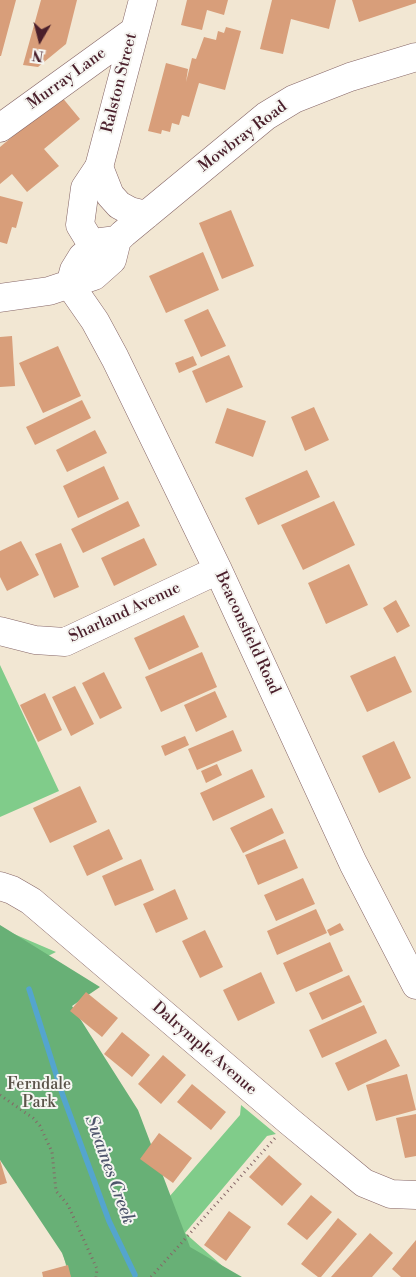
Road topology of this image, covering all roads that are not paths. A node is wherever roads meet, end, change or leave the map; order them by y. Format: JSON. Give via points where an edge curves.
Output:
{"nodes":[{"id":1,"x":143,"y":0,"type":"edge"},
{"id":2,"x":134,"y":31,"type":"junction"},
{"id":3,"x":416,"y":57,"type":"edge"},
{"id":4,"x":0,"y":128,"type":"edge"},
{"id":5,"x":99,"y":167,"type":"junction"},
{"id":6,"x":146,"y":215,"type":"junction"},
{"id":7,"x":106,"y":244,"type":"junction"},
{"id":8,"x":70,"y":284,"type":"junction"},
{"id":9,"x":0,"y":298,"type":"edge"},
{"id":10,"x":218,"y":570,"type":"junction"},
{"id":11,"x":0,"y":631,"type":"edge"},
{"id":12,"x":0,"y":886,"type":"edge"},
{"id":13,"x":416,"y":985,"type":"edge"},
{"id":14,"x":416,"y":1194,"type":"edge"}],
"edges":[{"from":1,"to":2,"type":"street","name":"Ralston Street"},
{"from":2,"to":4,"type":"street","name":"Murray Lane"},
{"from":2,"to":5,"type":"street","name":"Ralston Street"},
{"from":3,"to":6,"type":"street","name":"Mowbray Road","via":[[350,77],[279,107],[236,138]]},
{"from":5,"to":6,"type":"street","via":[[110,195],[119,205]]},
{"from":5,"to":7,"type":"street","name":"Ralston Street","via":[[85,188],[80,225]]},
{"from":6,"to":7,"type":"street","name":"Mowbray Road"},
{"from":7,"to":8,"type":"street","name":"Mowbray Road","via":[[112,260],[94,276]]},
{"from":8,"to":9,"type":"street","name":"Mowbray Road","via":[[35,294]]},
{"from":8,"to":10,"type":"street","name":"Beaconsfield Road","via":[[115,358]]},
{"from":10,"to":11,"type":"street","name":"Sharland Avenue","via":[[65,642],[35,640]]},
{"from":10,"to":13,"type":"street","name":"Beaconsfield Road","via":[[353,863]]},
{"from":12,"to":14,"type":"street","name":"Dalrymple Avenue","via":[[31,901],[288,1122],[364,1183],[391,1194]]}]}
